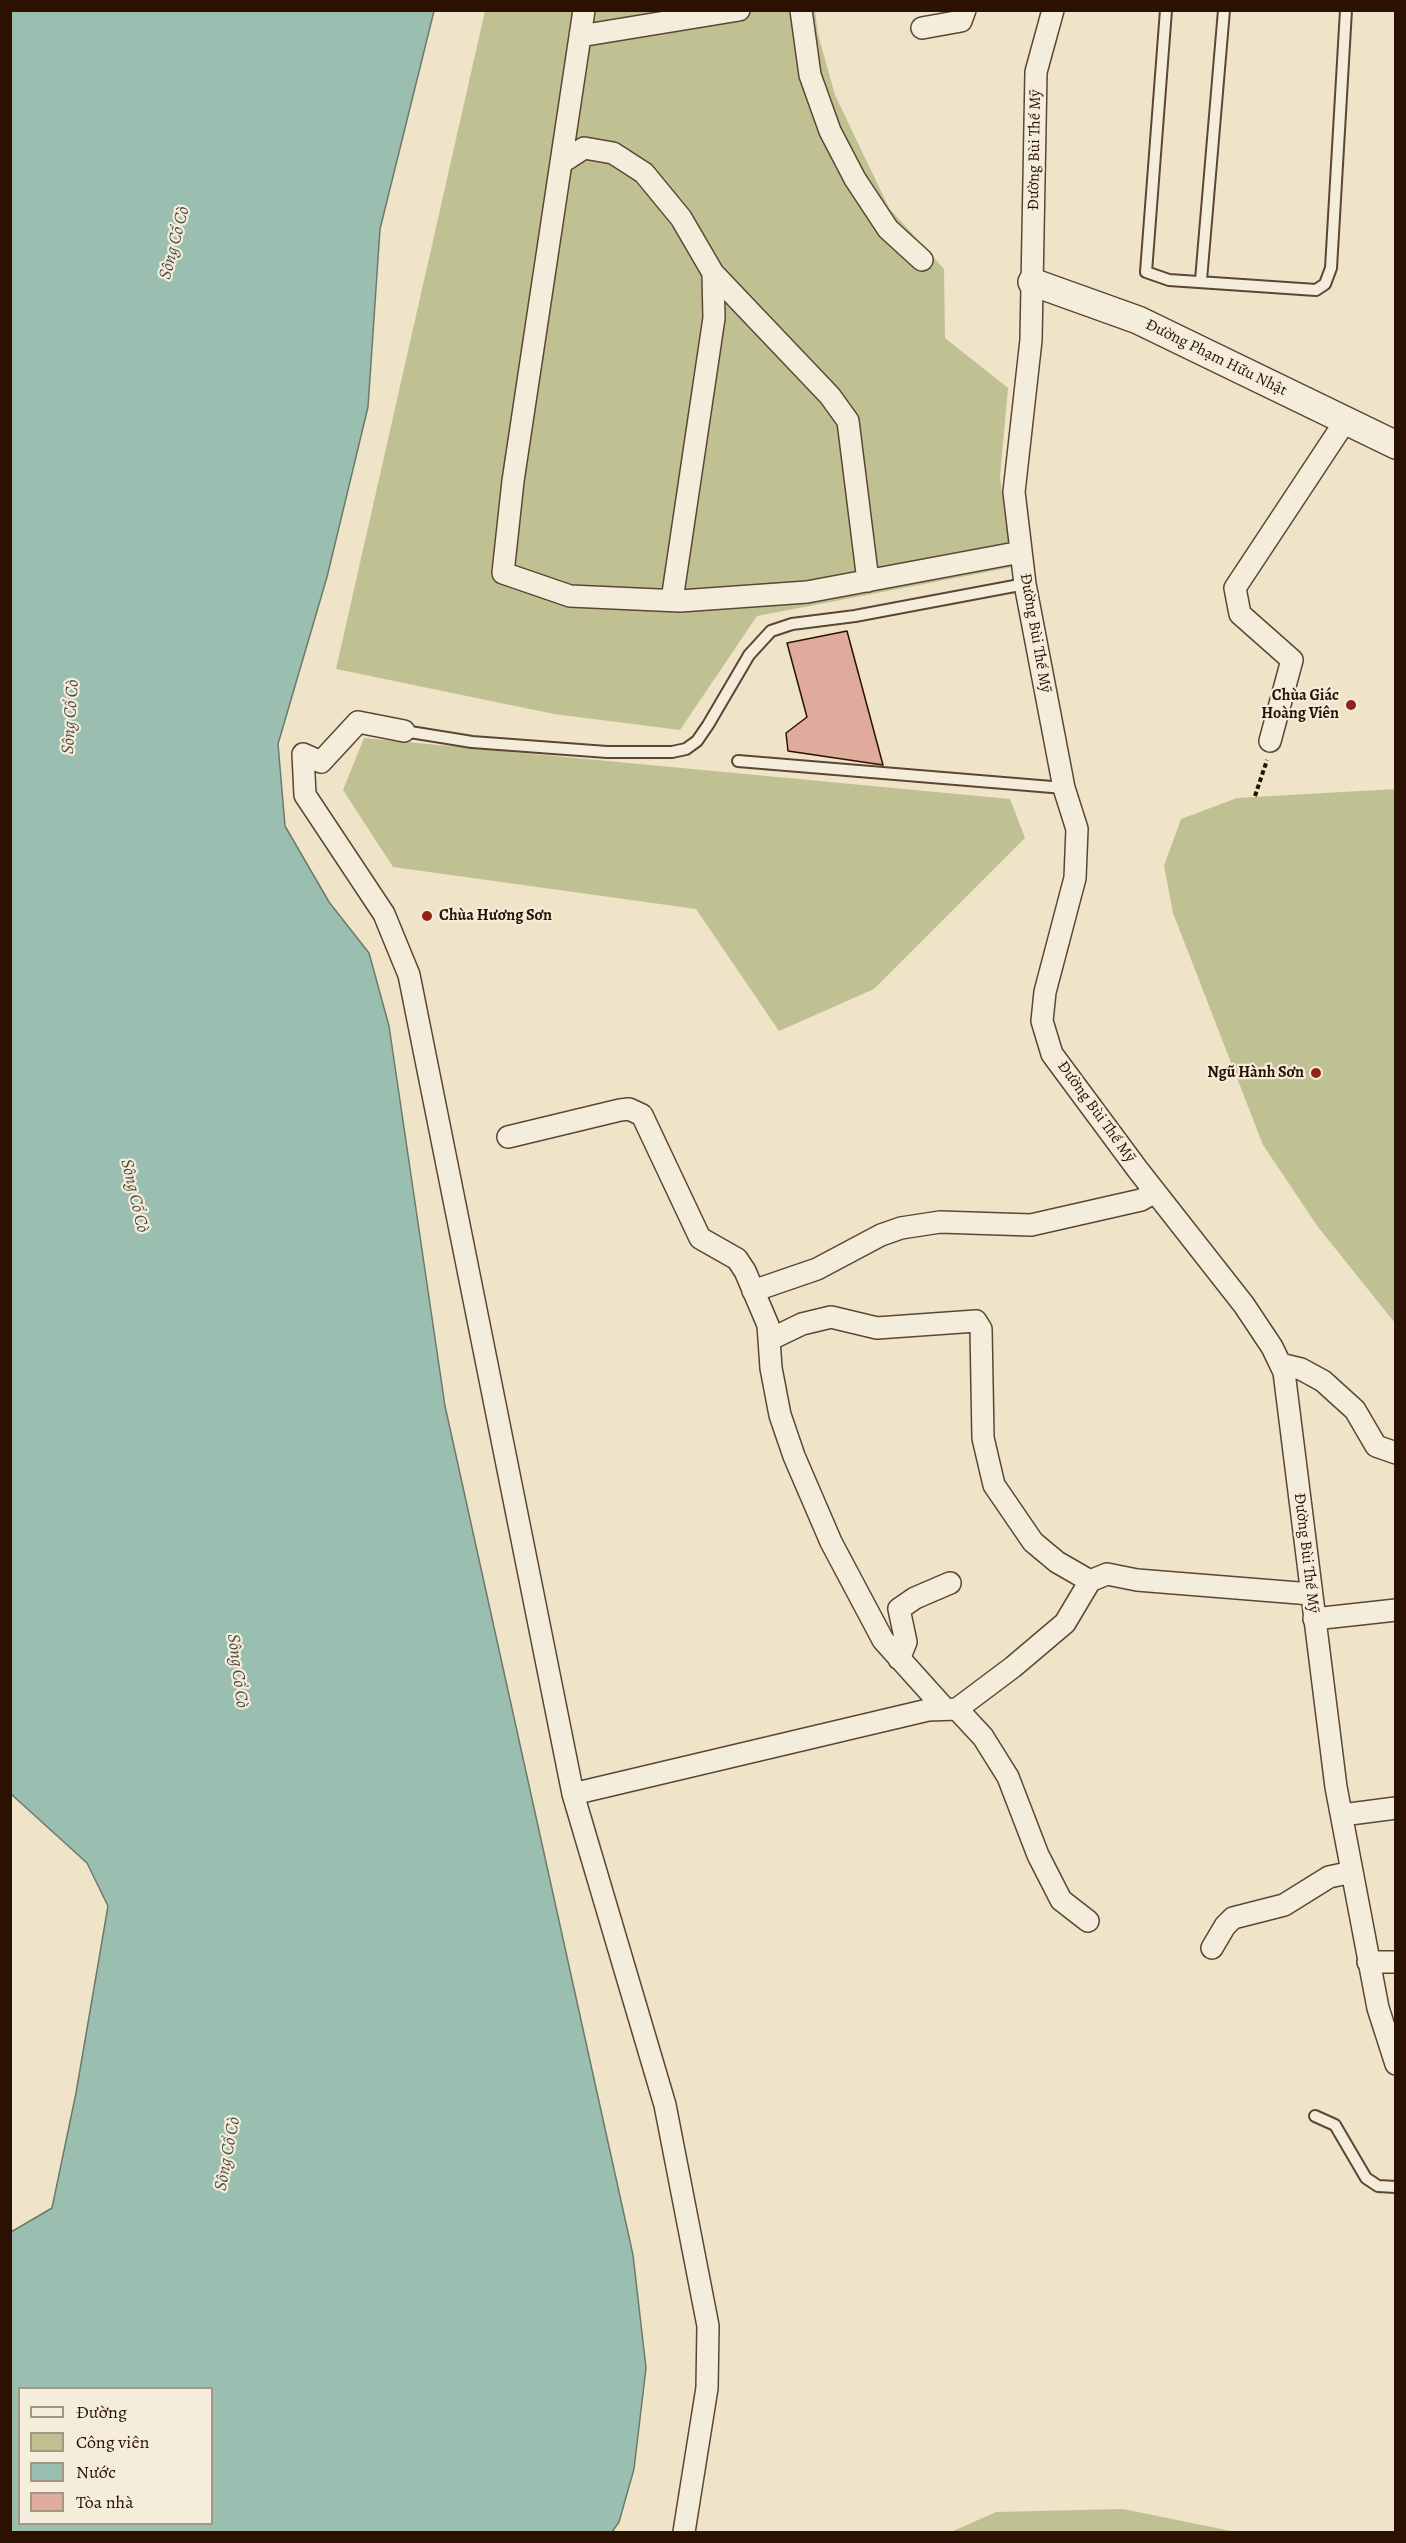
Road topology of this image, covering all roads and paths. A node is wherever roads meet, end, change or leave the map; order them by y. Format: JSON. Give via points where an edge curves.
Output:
{"nodes":[{"id":1,"x":584,"y":10,"type":"edge"},
{"id":2,"x":739,"y":10,"type":"edge"},
{"id":3,"x":801,"y":10,"type":"edge"},
{"id":4,"x":965,"y":10,"type":"edge"},
{"id":5,"x":1053,"y":10,"type":"edge"},
{"id":6,"x":1166,"y":10,"type":"edge"},
{"id":7,"x":1224,"y":10,"type":"edge"},
{"id":8,"x":1346,"y":10,"type":"edge"},
{"id":9,"x":922,"y":28,"type":"dead end"},
{"id":10,"x":580,"y":36,"type":"junction"},
{"id":11,"x":561,"y":163,"type":"junction"},
{"id":12,"x":922,"y":260,"type":"dead end"},
{"id":13,"x":713,"y":273,"type":"junction"},
{"id":14,"x":1201,"y":280,"type":"junction"},
{"id":15,"x":1032,"y":282,"type":"junction"},
{"id":16,"x":1346,"y":420,"type":"junction"},
{"id":17,"x":1395,"y":445,"type":"edge"},
{"id":18,"x":1022,"y":552,"type":"junction"},
{"id":19,"x":868,"y":581,"type":"junction"},
{"id":20,"x":1025,"y":584,"type":"junction"},
{"id":21,"x":672,"y":600,"type":"junction"},
{"id":22,"x":404,"y":731,"type":"joint"},
{"id":23,"x":1270,"y":741,"type":"dead end"},
{"id":24,"x":738,"y":761,"type":"dead end"},
{"id":25,"x":1265,"y":767,"type":"dead end"},
{"id":26,"x":1064,"y":788,"type":"junction"},
{"id":27,"x":1256,"y":796,"type":"dead end"},
{"id":28,"x":508,"y":1137,"type":"dead end"},
{"id":29,"x":1155,"y":1192,"type":"junction"},
{"id":30,"x":753,"y":1291,"type":"junction"},
{"id":31,"x":771,"y":1339,"type":"junction"},
{"id":32,"x":1280,"y":1364,"type":"junction"},
{"id":33,"x":1395,"y":1454,"type":"edge"},
{"id":34,"x":1090,"y":1581,"type":"junction"},
{"id":35,"x":950,"y":1583,"type":"dead end"},
{"id":36,"x":1311,"y":1594,"type":"junction"},
{"id":37,"x":1395,"y":1610,"type":"edge"},
{"id":38,"x":1314,"y":1619,"type":"junction"},
{"id":39,"x":899,"y":1659,"type":"junction"},
{"id":40,"x":951,"y":1709,"type":"junction"},
{"id":41,"x":573,"y":1794,"type":"junction"},
{"id":42,"x":1395,"y":1808,"type":"edge"},
{"id":43,"x":1341,"y":1815,"type":"junction"},
{"id":44,"x":1352,"y":1872,"type":"junction"},
{"id":45,"x":1088,"y":1921,"type":"dead end"},
{"id":46,"x":1212,"y":1948,"type":"dead end"},
{"id":47,"x":1368,"y":1962,"type":"junction"},
{"id":48,"x":1395,"y":1962,"type":"edge"},
{"id":49,"x":1395,"y":2064,"type":"edge"},
{"id":50,"x":1315,"y":2116,"type":"dead end"},
{"id":51,"x":1395,"y":2187,"type":"edge"},
{"id":52,"x":684,"y":2532,"type":"edge"}],
"edges":[{"from":1,"to":10,"type":"street"},
{"from":2,"to":10,"type":"street"},
{"from":3,"to":12,"type":"street","via":[[810,75],[830,131],[888,229]]},
{"from":4,"to":9,"type":"street","via":[[961,21]]},
{"from":5,"to":15,"type":"street","name":"Đường Bùi Thế Mỹ","via":[[1036,72]]},
{"from":6,"to":14,"type":"lane","via":[[1145,267],[1153,276],[1169,280]]},
{"from":7,"to":14,"type":"lane"},
{"from":8,"to":14,"type":"lane","via":[[1331,268],[1325,284],[1316,290],[1301,290]]},
{"from":10,"to":11,"type":"street"},
{"from":11,"to":13,"type":"street","via":[[584,148],[613,153],[644,173],[681,218]]},
{"from":11,"to":21,"type":"street","via":[[503,573],[570,596]]},
{"from":13,"to":19,"type":"street","via":[[830,396],[848,422]]},
{"from":13,"to":21,"type":"street","via":[[714,318]]},
{"from":15,"to":16,"type":"street","name":"Đường Phạm Hữu Nhật","via":[[1138,320]]},
{"from":15,"to":18,"type":"street","name":"Đường Bùi Thế Mỹ","via":[[1031,340],[1014,492]]},
{"from":16,"to":17,"type":"street","name":"Đường Phạm Hữu Nhật"},
{"from":16,"to":23,"type":"street","via":[[1235,588],[1240,614],[1292,660]]},
{"from":18,"to":19,"type":"street"},
{"from":18,"to":20,"type":"street","name":"Đường Bùi Thế Mỹ"},
{"from":19,"to":21,"type":"street","via":[[807,592]]},
{"from":20,"to":22,"type":"lane","via":[[792,624],[771,631],[749,655],[697,741],[686,749],[607,752],[472,742]]},
{"from":20,"to":26,"type":"street","name":"Đường Bùi Thế Mỹ"},
{"from":22,"to":41,"type":"street","via":[[358,722],[321,762],[303,754],[306,795],[384,914],[409,975]]},
{"from":24,"to":26,"type":"lane"},
{"from":25,"to":27,"type":"path"},
{"from":26,"to":29,"type":"street","name":"Đường Bùi Thế Mỹ","via":[[1077,829],[1075,878],[1045,992],[1042,1022],[1052,1054]]},
{"from":28,"to":30,"type":"street","via":[[598,1114],[638,1111],[700,1238],[737,1259]]},
{"from":29,"to":30,"type":"street","via":[[1142,1200],[1031,1225],[949,1222],[901,1228],[881,1234],[817,1269]]},
{"from":29,"to":32,"type":"street","name":"Đường Bùi Thế Mỹ","via":[[1244,1305]]},
{"from":30,"to":31,"type":"street"},
{"from":31,"to":34,"type":"street","via":[[802,1324],[831,1317],[877,1328],[976,1321],[981,1329],[983,1438],[994,1485],[1033,1542]]},
{"from":31,"to":39,"type":"street","via":[[775,1392],[794,1456],[863,1605]]},
{"from":32,"to":33,"type":"street","via":[[1301,1369],[1323,1381],[1355,1410],[1376,1446]]},
{"from":32,"to":36,"type":"street","name":"Đường Bùi Thế Mỹ"},
{"from":34,"to":36,"type":"street","via":[[1107,1574],[1137,1581]]},
{"from":34,"to":40,"type":"street","via":[[1065,1623],[1013,1667]]},
{"from":35,"to":39,"type":"street","via":[[899,1609],[906,1642]]},
{"from":36,"to":38,"type":"street","name":"Đường Bùi Thế Mỹ"},
{"from":37,"to":38,"type":"street"},
{"from":38,"to":43,"type":"street","name":"Đường Bùi Thế Mỹ"},
{"from":39,"to":40,"type":"street"},
{"from":40,"to":41,"type":"street","via":[[928,1710]]},
{"from":40,"to":45,"type":"street","via":[[983,1737],[1008,1777],[1038,1855],[1061,1900]]},
{"from":41,"to":52,"type":"street","via":[[665,2105],[708,2326],[706,2388]]},
{"from":42,"to":43,"type":"street"},
{"from":43,"to":44,"type":"street","name":"Đường Bùi Thế Mỹ"},
{"from":44,"to":46,"type":"street","via":[[1329,1878],[1284,1905],[1233,1918]]},
{"from":44,"to":47,"type":"street","name":"Đường Bùi Thế Mỹ"},
{"from":47,"to":48,"type":"street"},
{"from":47,"to":49,"type":"street","name":"Đường Bùi Thế Mỹ"},
{"from":50,"to":51,"type":"lane","via":[[1335,2125],[1366,2178],[1378,2186]]}]}
